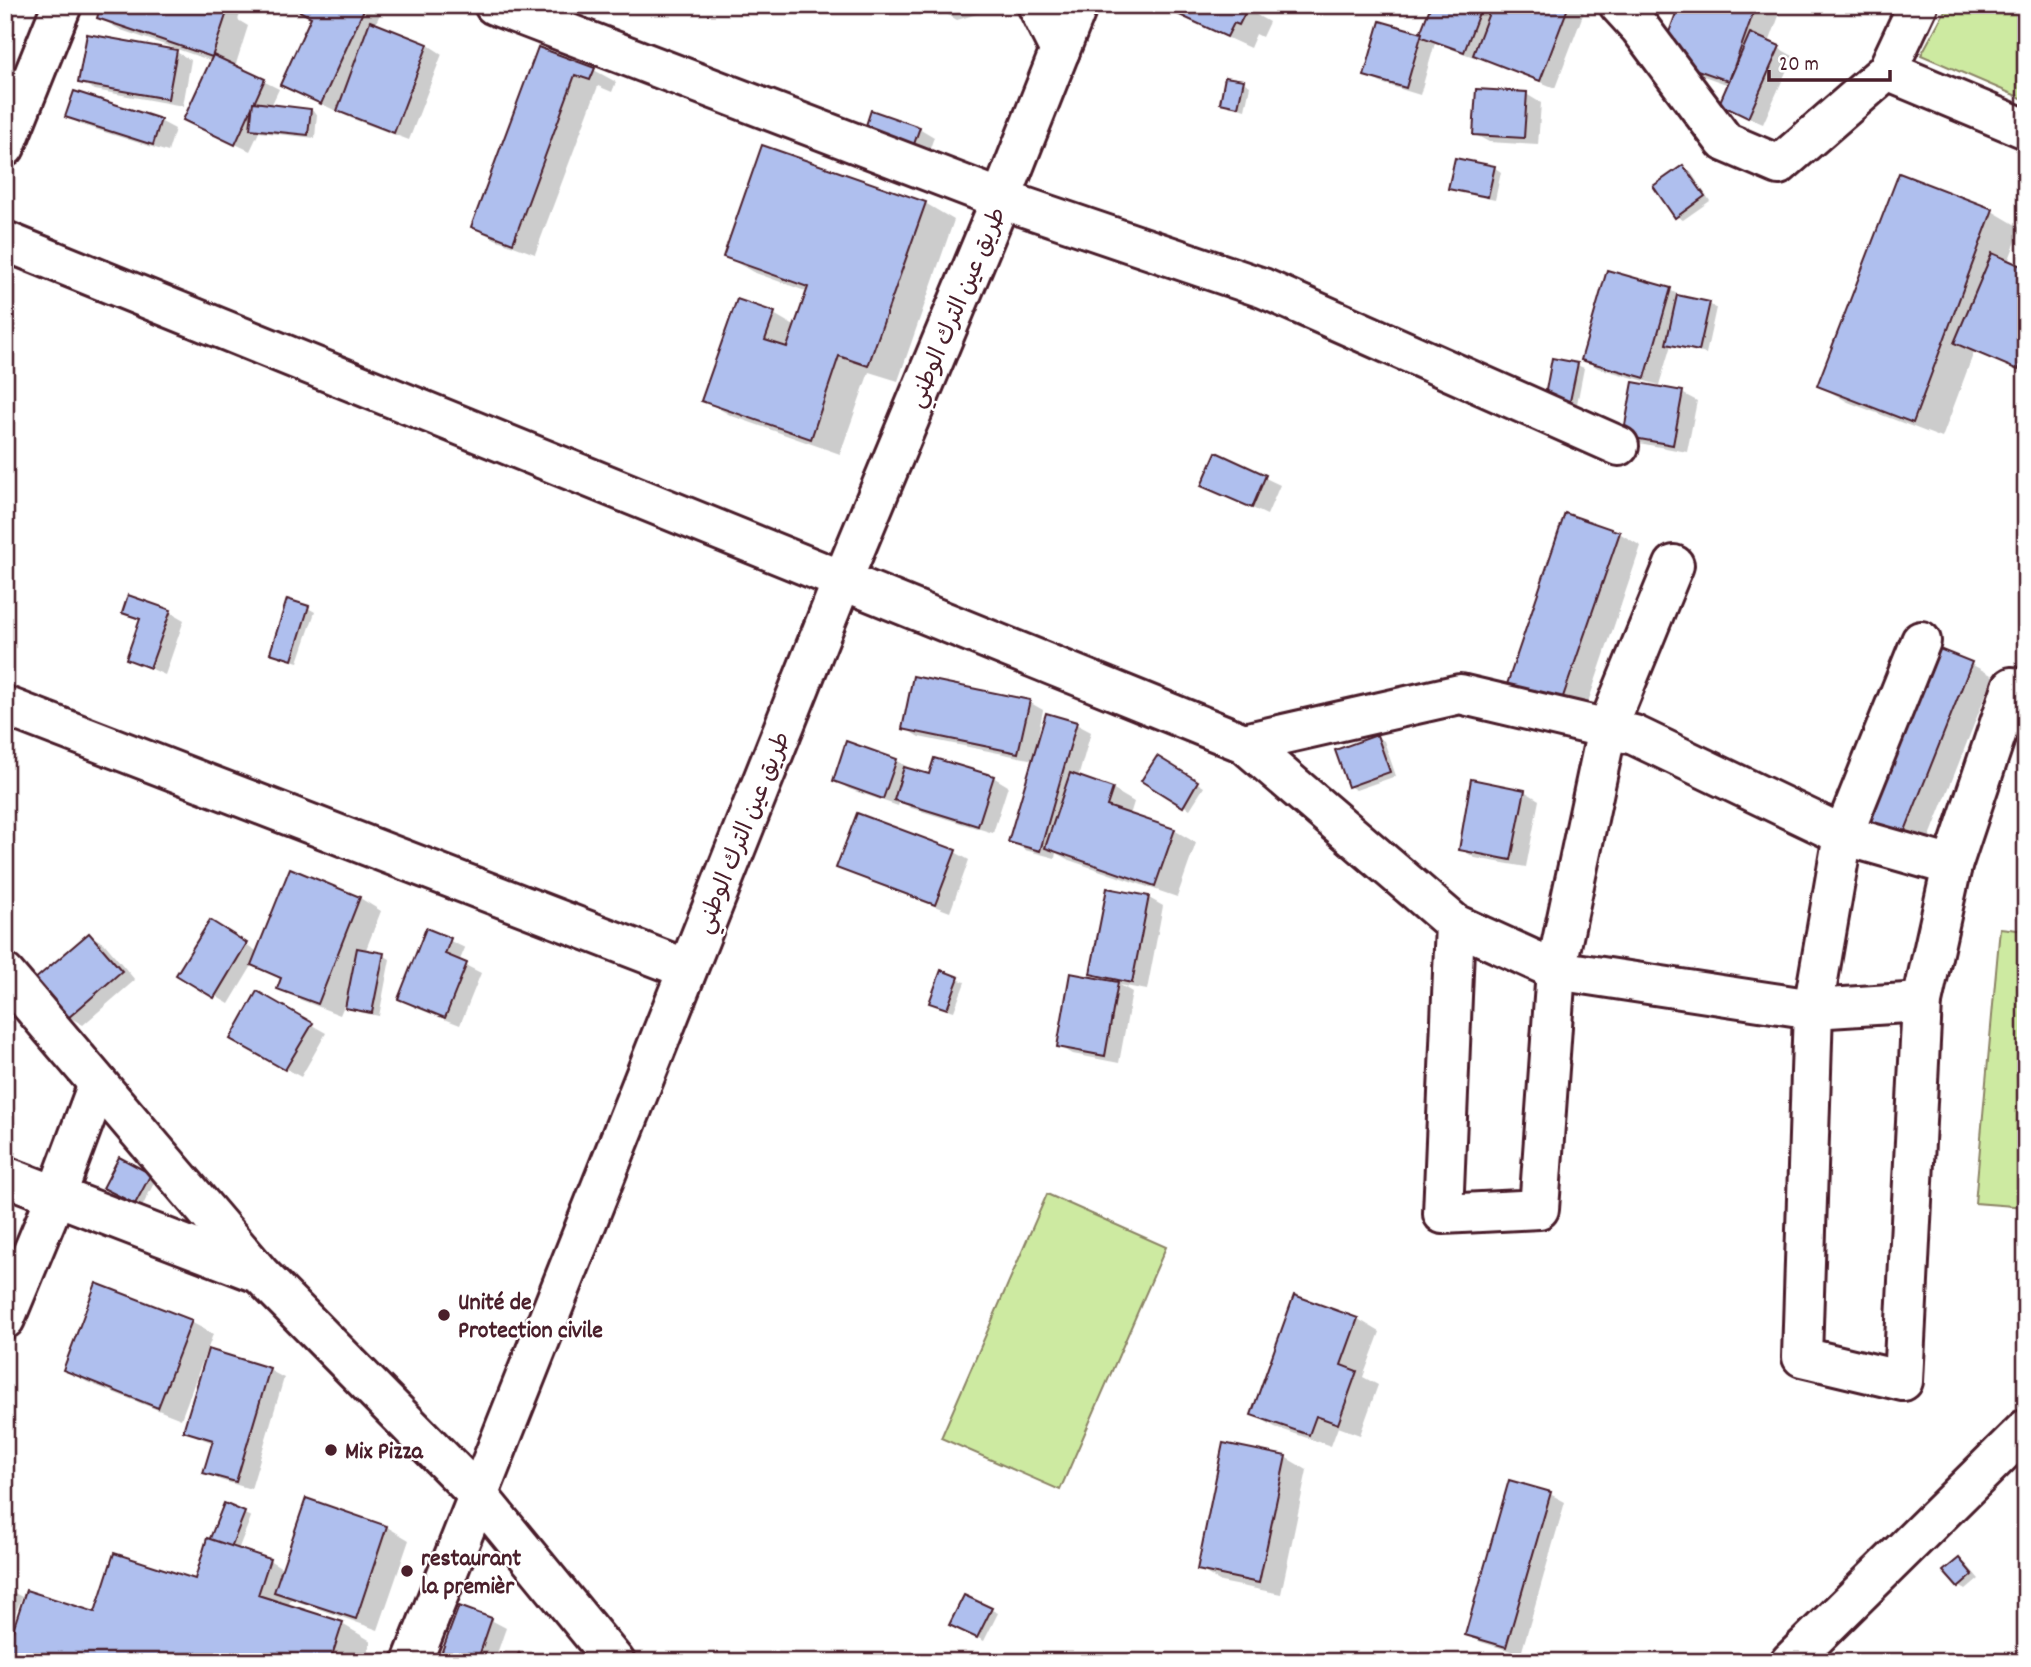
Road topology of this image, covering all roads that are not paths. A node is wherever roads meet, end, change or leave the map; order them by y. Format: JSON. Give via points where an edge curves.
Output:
{"nodes":[{"id":1,"x":62,"y":5,"type":"edge"},
{"id":2,"x":494,"y":5,"type":"edge"},
{"id":3,"x":1037,"y":5,"type":"edge"},
{"id":4,"x":1078,"y":5,"type":"edge"},
{"id":5,"x":1619,"y":5,"type":"edge"},
{"id":6,"x":1918,"y":5,"type":"edge"},
{"id":7,"x":1060,"y":51,"type":"junction"},
{"id":8,"x":1887,"y":71,"type":"junction"},
{"id":9,"x":2026,"y":129,"type":"edge"},
{"id":10,"x":5,"y":147,"type":"edge"},
{"id":11,"x":1001,"y":199,"type":"junction"},
{"id":12,"x":5,"y":241,"type":"edge"},
{"id":13,"x":1619,"y":446,"type":"dead end"},
{"id":14,"x":1674,"y":565,"type":"dead end"},
{"id":15,"x":842,"y":581,"type":"junction"},
{"id":16,"x":1921,"y":641,"type":"dead end"},
{"id":17,"x":2012,"y":687,"type":"dead end"},
{"id":18,"x":5,"y":706,"type":"edge"},
{"id":19,"x":1607,"y":729,"type":"junction"},
{"id":20,"x":1244,"y":743,"type":"junction"},
{"id":21,"x":1843,"y":835,"type":"junction"},
{"id":22,"x":1952,"y":866,"type":"junction"},
{"id":23,"x":1455,"y":924,"type":"junction"},
{"id":24,"x":687,"y":969,"type":"junction"},
{"id":25,"x":1556,"y":970,"type":"junction"},
{"id":26,"x":5,"y":974,"type":"edge"},
{"id":27,"x":1922,"y":1002,"type":"junction"},
{"id":28,"x":1813,"y":1009,"type":"junction"},
{"id":29,"x":99,"y":1084,"type":"junction"},
{"id":30,"x":5,"y":1176,"type":"edge"},
{"id":31,"x":56,"y":1196,"type":"junction"},
{"id":32,"x":260,"y":1274,"type":"junction"},
{"id":33,"x":5,"y":1319,"type":"edge"},
{"id":34,"x":2026,"y":1429,"type":"edge"},
{"id":35,"x":478,"y":1495,"type":"junction"},
{"id":36,"x":418,"y":1655,"type":"edge"},
{"id":37,"x":615,"y":1662,"type":"edge"},
{"id":38,"x":1790,"y":1662,"type":"edge"}],
"edges":[{"from":1,"to":10,"type":"street"},
{"from":2,"to":11,"type":"street"},
{"from":3,"to":7,"type":"street"},
{"from":4,"to":7,"type":"street","name":"طريق عين الترك الوطني"},
{"from":5,"to":8,"type":"street","via":[[1725,142],[1779,165]]},
{"from":6,"to":8,"type":"street"},
{"from":7,"to":11,"type":"street","name":"طريق عين الترك الوطني"},
{"from":8,"to":9,"type":"street"},
{"from":11,"to":13,"type":"street","via":[[1264,288]]},
{"from":11,"to":15,"type":"street","name":"طريق عين الترك الوطني"},
{"from":12,"to":15,"type":"street"},
{"from":14,"to":19,"type":"street"},
{"from":15,"to":20,"type":"street"},
{"from":15,"to":24,"type":"street","name":"طريق عين الترك الوطني"},
{"from":16,"to":21,"type":"street"},
{"from":17,"to":22,"type":"street"},
{"from":18,"to":24,"type":"street"},
{"from":19,"to":20,"type":"street","via":[[1460,694]]},
{"from":19,"to":21,"type":"street","via":[[1634,735]]},
{"from":19,"to":25,"type":"street"},
{"from":20,"to":23,"type":"street"},
{"from":21,"to":22,"type":"street"},
{"from":21,"to":28,"type":"street"},
{"from":22,"to":27,"type":"street"},
{"from":23,"to":25,"type":"street"},
{"from":23,"to":25,"type":"street","via":[[1443,1214],[1539,1209]]},
{"from":24,"to":35,"type":"street","name":"طريق عين الترك الوطني"},
{"from":25,"to":28,"type":"street"},
{"from":26,"to":29,"type":"street"},
{"from":27,"to":28,"type":"street"},
{"from":27,"to":28,"type":"street","via":[[1903,1381],[1802,1357]]},
{"from":29,"to":31,"type":"street"},
{"from":29,"to":32,"type":"street"},
{"from":30,"to":31,"type":"street"},
{"from":31,"to":32,"type":"street"},
{"from":31,"to":33,"type":"street"},
{"from":32,"to":35,"type":"street"},
{"from":34,"to":38,"type":"street"},
{"from":35,"to":36,"type":"street","name":"طريق عين الترك الوطني"},
{"from":35,"to":37,"type":"street"}]}
